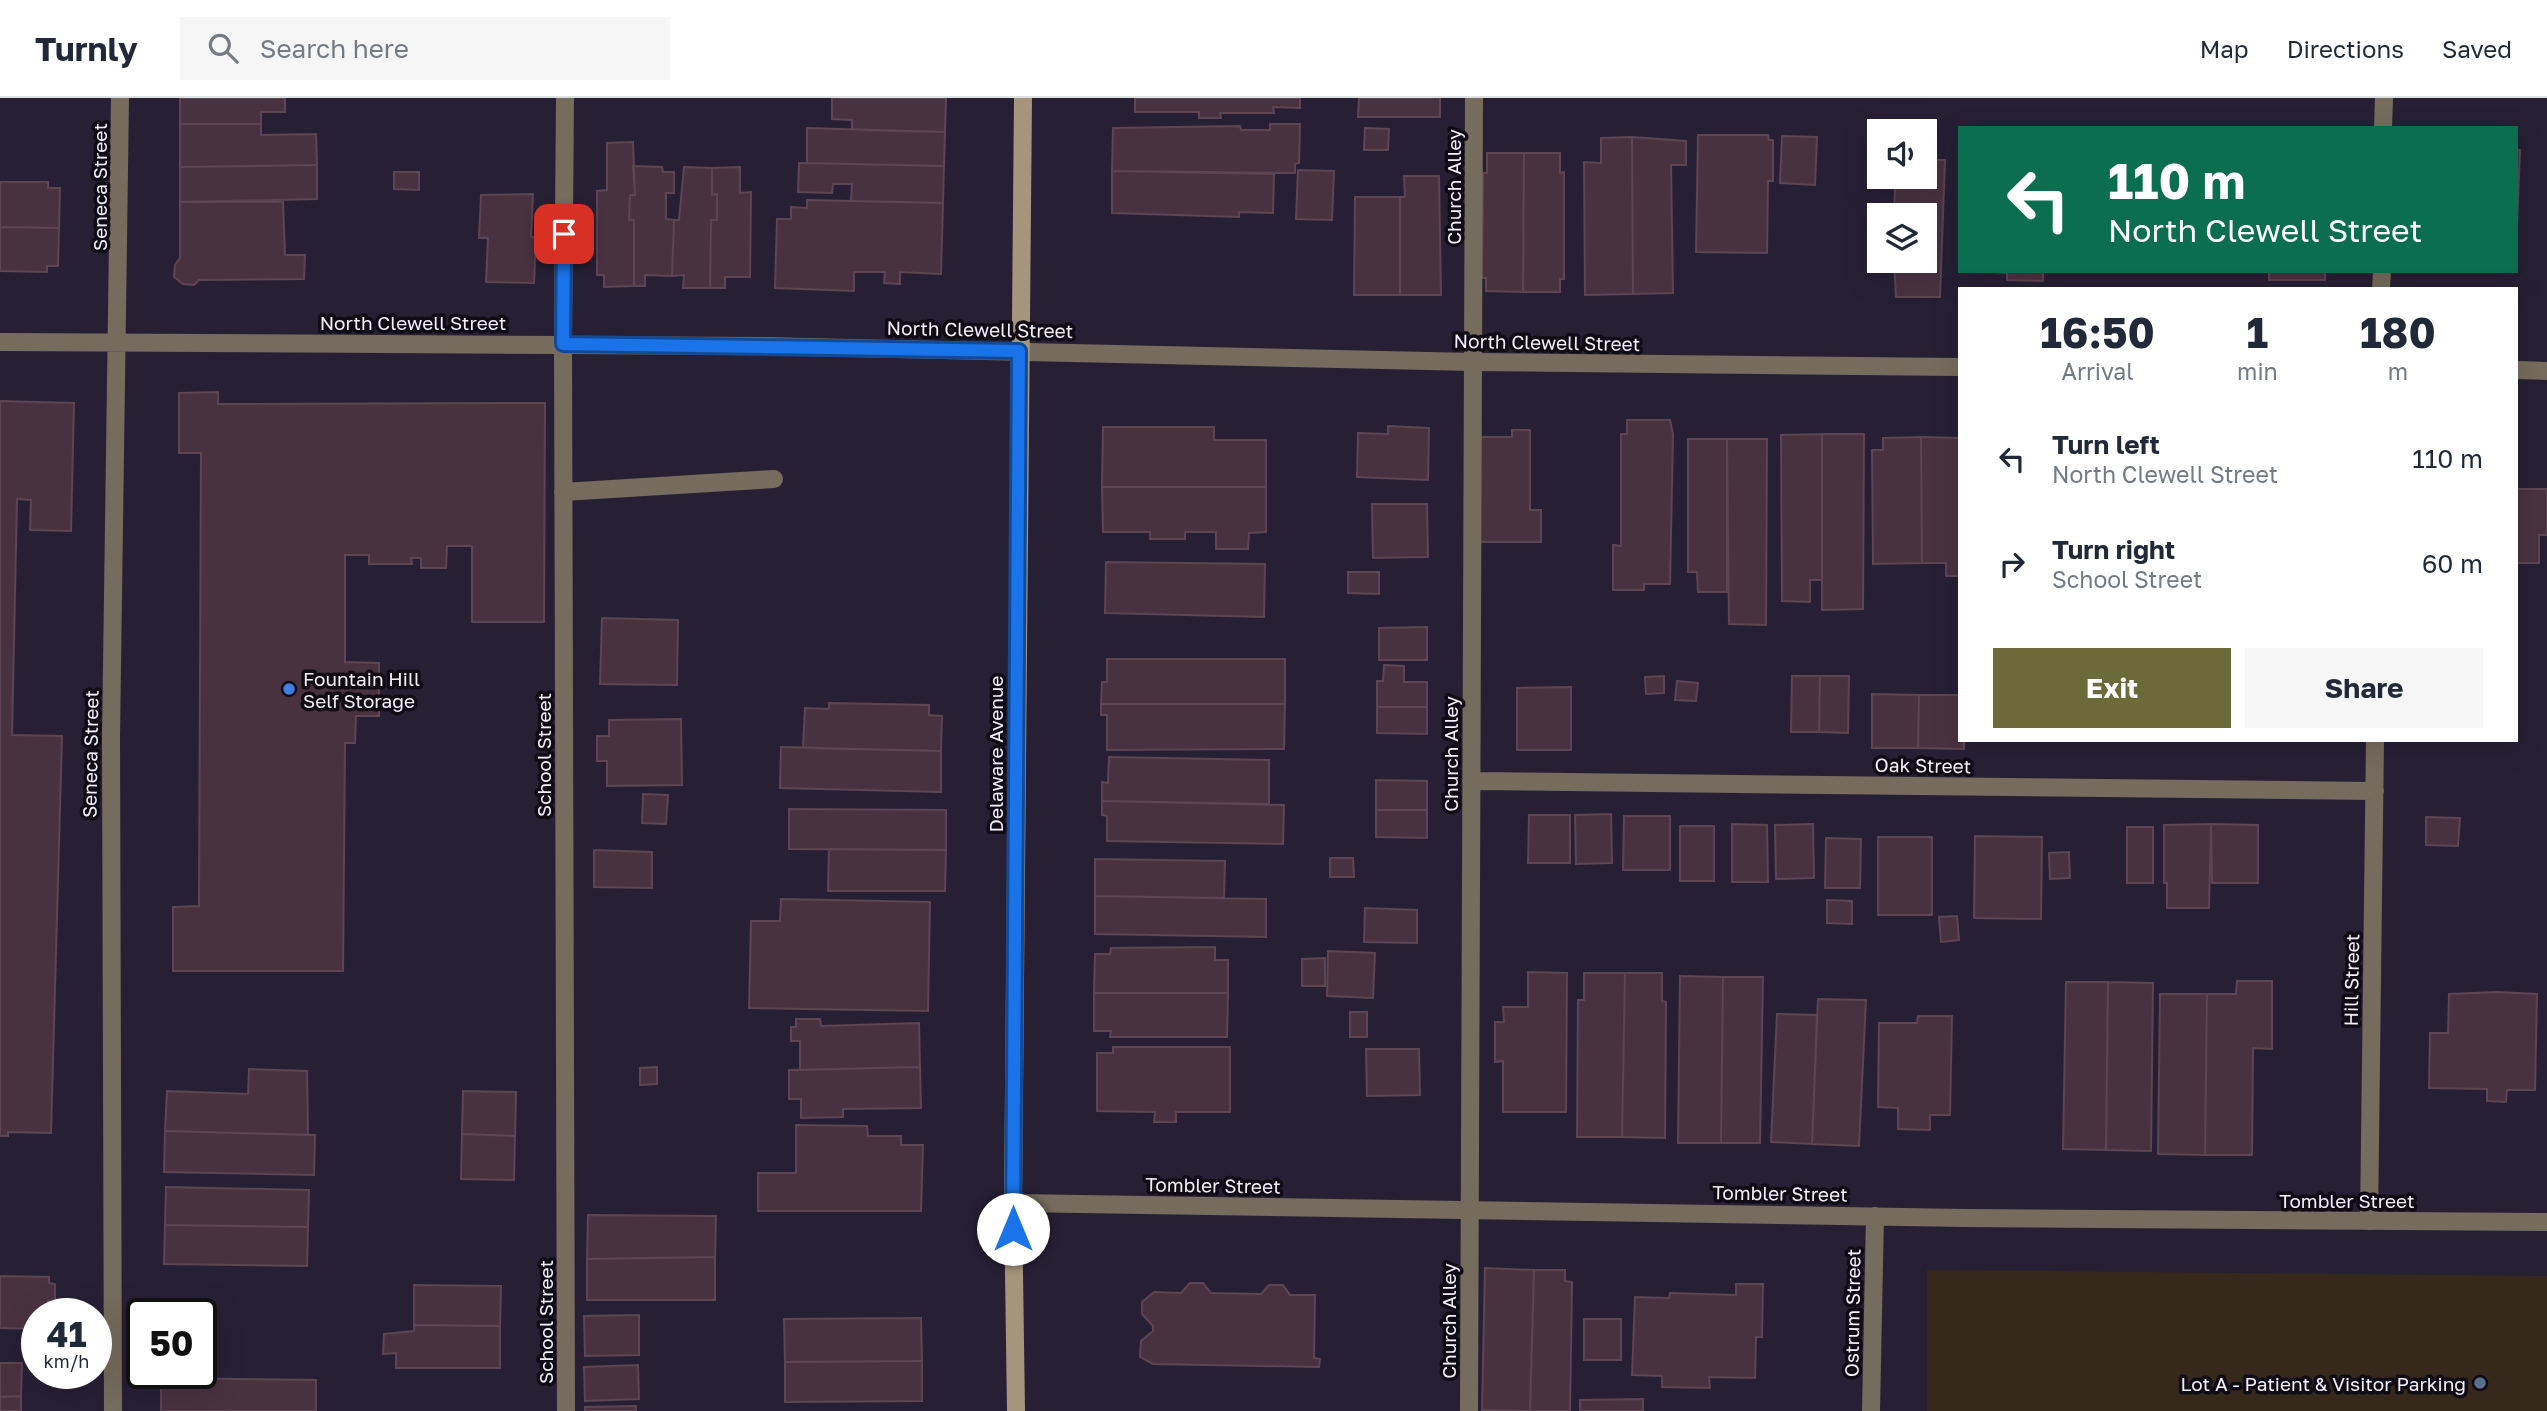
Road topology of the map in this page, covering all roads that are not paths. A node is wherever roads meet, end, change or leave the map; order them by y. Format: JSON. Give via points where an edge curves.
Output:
{"nodes":[{"id":1,"x":120,"y":98,"type":"edge"},
{"id":2,"x":565,"y":98,"type":"edge"},
{"id":3,"x":1023,"y":98,"type":"edge"},
{"id":4,"x":1474,"y":98,"type":"edge"},
{"id":5,"x":2384,"y":98,"type":"edge"},
{"id":6,"x":2384,"y":126,"type":"edge"},
{"id":7,"x":0,"y":342,"type":"edge"},
{"id":8,"x":119,"y":343,"type":"junction"},
{"id":9,"x":563,"y":344,"type":"junction"},
{"id":10,"x":1019,"y":351,"type":"junction"},
{"id":11,"x":1473,"y":362,"type":"junction"},
{"id":12,"x":1958,"y":367,"type":"edge"},
{"id":13,"x":2518,"y":370,"type":"edge"},
{"id":14,"x":2547,"y":371,"type":"edge"},
{"id":15,"x":775,"y":479,"type":"dead end"},
{"id":16,"x":563,"y":492,"type":"junction"},
{"id":17,"x":2375,"y":742,"type":"edge"},
{"id":18,"x":1471,"y":781,"type":"junction"},
{"id":19,"x":2375,"y":791,"type":"junction"},
{"id":20,"x":1013,"y":1203,"type":"junction"},
{"id":21,"x":1470,"y":1209,"type":"junction"},
{"id":22,"x":1875,"y":1216,"type":"junction"},
{"id":23,"x":2369,"y":1221,"type":"junction"},
{"id":24,"x":2547,"y":1222,"type":"edge"},
{"id":25,"x":113,"y":1411,"type":"edge"},
{"id":26,"x":566,"y":1411,"type":"edge"},
{"id":27,"x":1016,"y":1411,"type":"edge"},
{"id":28,"x":1469,"y":1411,"type":"edge"},
{"id":29,"x":1871,"y":1411,"type":"edge"}],
"edges":[{"from":1,"to":8,"type":"street","name":"Seneca Street"},
{"from":2,"to":9,"type":"street","name":"School Street"},
{"from":3,"to":10,"type":"main road","name":"Delaware Avenue"},
{"from":4,"to":11,"type":"street","name":"Church Alley"},
{"from":5,"to":6,"type":"street"},
{"from":7,"to":8,"type":"street","name":"North Clewell Street"},
{"from":8,"to":9,"type":"street","name":"North Clewell Street"},
{"from":8,"to":25,"type":"street","name":"Seneca Street","via":[[110,793]]},
{"from":9,"to":10,"type":"street","name":"North Clewell Street"},
{"from":9,"to":16,"type":"street","name":"School Street"},
{"from":10,"to":11,"type":"street","name":"North Clewell Street"},
{"from":10,"to":20,"type":"main road","name":"Delaware Avenue"},
{"from":11,"to":12,"type":"street","name":"North Clewell Street"},
{"from":11,"to":18,"type":"street","name":"Church Alley"},
{"from":13,"to":14,"type":"street"},
{"from":15,"to":16,"type":"street"},
{"from":16,"to":26,"type":"street","name":"School Street"},
{"from":17,"to":19,"type":"street","name":"Hill Street"},
{"from":18,"to":19,"type":"street","name":"Oak Street"},
{"from":18,"to":21,"type":"street","name":"Church Alley"},
{"from":19,"to":23,"type":"street","name":"Hill Street"},
{"from":20,"to":21,"type":"street","name":"Tombler Street"},
{"from":20,"to":27,"type":"main road","name":"Delaware Avenue"},
{"from":21,"to":22,"type":"street","name":"Tombler Street"},
{"from":21,"to":28,"type":"street","name":"Church Alley"},
{"from":22,"to":23,"type":"street","name":"Tombler Street"},
{"from":22,"to":29,"type":"street","name":"Ostrum Street"},
{"from":23,"to":24,"type":"street","name":"Tombler Street"}]}
